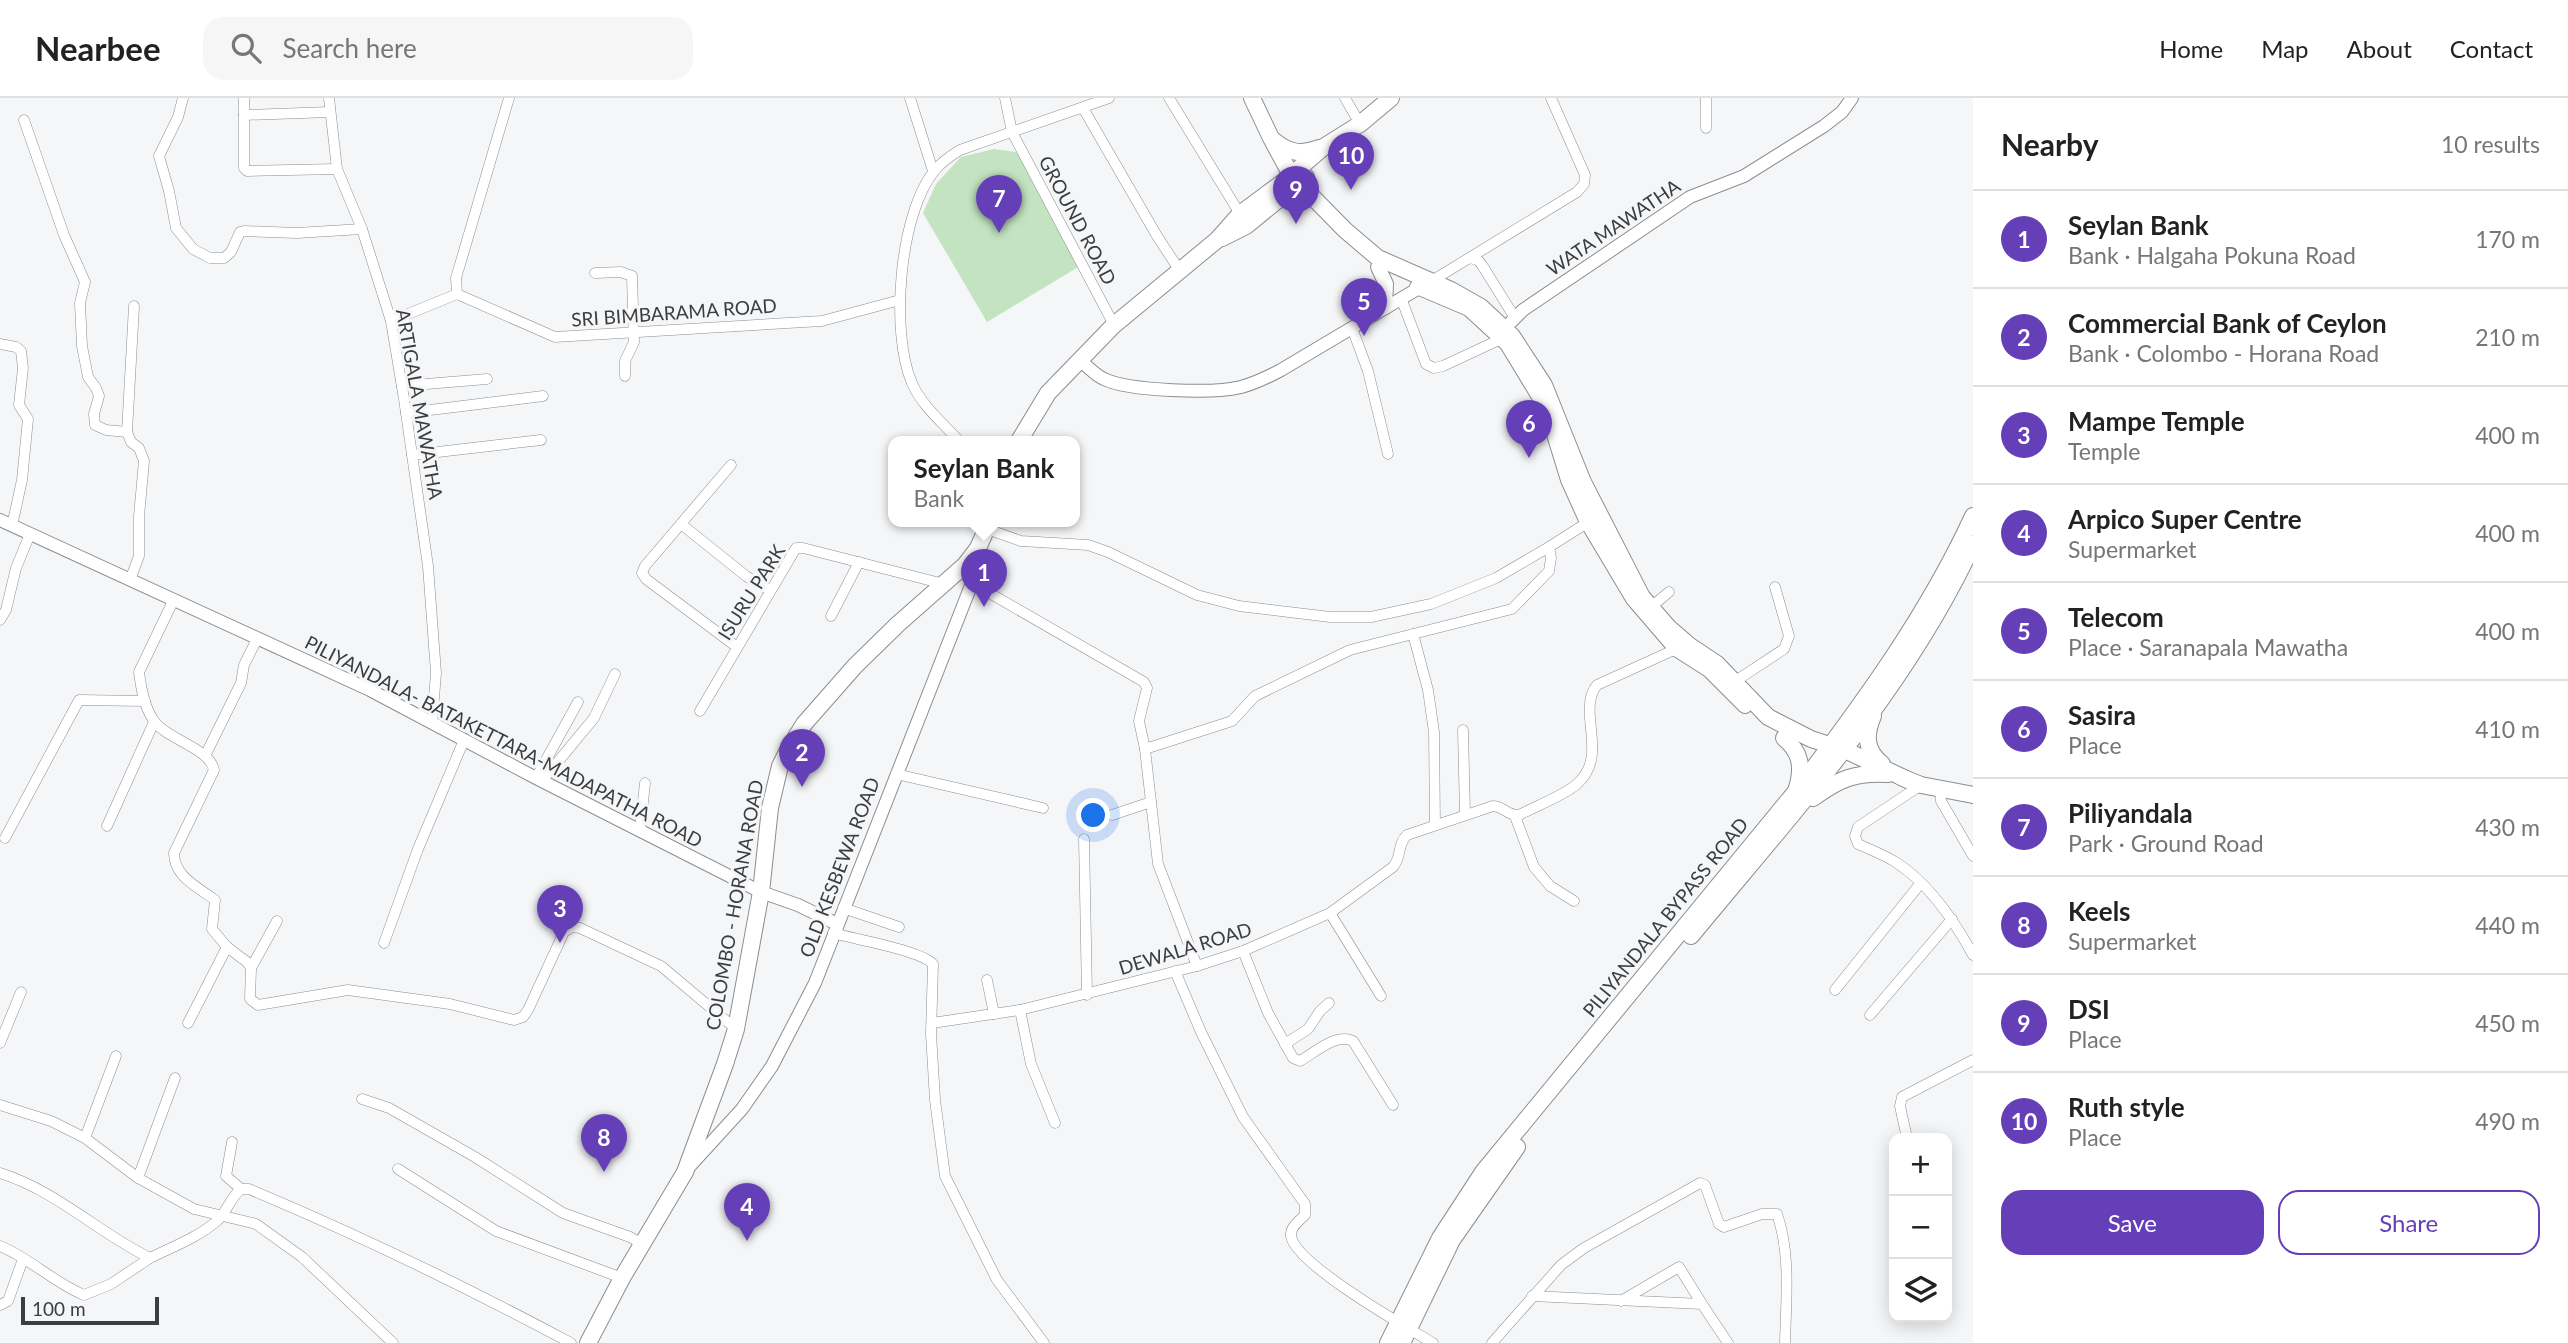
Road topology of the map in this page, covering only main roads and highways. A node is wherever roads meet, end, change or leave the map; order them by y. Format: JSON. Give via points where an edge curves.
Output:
{"nodes":[{"id":1,"x":1251,"y":98,"type":"edge"},
{"id":2,"x":1391,"y":98,"type":"edge"},
{"id":3,"x":1357,"y":126,"type":"junction"},
{"id":4,"x":1271,"y":138,"type":"junction"},
{"id":5,"x":1325,"y":146,"type":"junction"},
{"id":6,"x":1291,"y":183,"type":"junction"},
{"id":7,"x":1217,"y":240,"type":"junction"},
{"id":8,"x":1378,"y":267,"type":"junction"},
{"id":9,"x":1424,"y":285,"type":"junction"},
{"id":10,"x":1385,"y":307,"type":"road end"},
{"id":11,"x":1022,"y":436,"type":"edge"},
{"id":12,"x":1973,"y":516,"type":"edge"},
{"id":13,"x":1593,"y":520,"type":"junction"},
{"id":14,"x":987,"y":527,"type":"edge"},
{"id":15,"x":1973,"y":544,"type":"edge"},
{"id":16,"x":1680,"y":645,"type":"junction"},
{"id":17,"x":1879,"y":700,"type":"junction"},
{"id":18,"x":1745,"y":706,"type":"joint"},
{"id":19,"x":1855,"y":712,"type":"junction"},
{"id":20,"x":1784,"y":732,"type":"junction"},
{"id":21,"x":1835,"y":752,"type":"junction"},
{"id":22,"x":1887,"y":771,"type":"junction"},
{"id":23,"x":1797,"y":790,"type":"junction"},
{"id":24,"x":1973,"y":795,"type":"edge"},
{"id":25,"x":1792,"y":814,"type":"junction"},
{"id":26,"x":1402,"y":1331,"type":"edge"},
{"id":27,"x":588,"y":1343,"type":"edge"},
{"id":28,"x":1388,"y":1343,"type":"edge"}],
"edges":[{"from":1,"to":4,"type":"main road"},
{"from":1,"to":6,"type":"main road","via":[[1258,130]]},
{"from":2,"to":3,"type":"main road"},
{"from":3,"to":5,"type":"main road"},
{"from":3,"to":6,"type":"main road","via":[[1345,141]]},
{"from":4,"to":5,"type":"main road","via":[[1295,153]]},
{"from":4,"to":6,"type":"main road"},
{"from":5,"to":6,"type":"main road"},
{"from":6,"to":7,"type":"main road","via":[[1240,214]]},
{"from":6,"to":7,"type":"main road","via":[[1246,226]]},
{"from":6,"to":8,"type":"main road","via":[[1359,254]]},
{"from":6,"to":9,"type":"main road","via":[[1378,258]]},
{"from":7,"to":11,"type":"main road","via":[[1079,359],[1048,393]]},
{"from":8,"to":9,"type":"main road"},
{"from":8,"to":10,"type":"main road","via":[[1386,284]]},
{"from":9,"to":13,"type":"main road","via":[[1481,307],[1507,328],[1544,385]]},
{"from":12,"to":19,"type":"main road","name":"PILIYANDALA BYPASS ROAD","via":[[1927,606]]},
{"from":13,"to":16,"type":"main road","via":[[1642,597]]},
{"from":13,"to":16,"type":"main road","via":[[1633,599]]},
{"from":14,"to":27,"type":"main road","name":"COLOMBO - HORANA ROAD","via":[[965,565],[855,666],[804,724],[780,766],[736,1029],[685,1172]]},
{"from":15,"to":17,"type":"main road","name":"PILIYANDALA BYPASS ROAD","via":[[1927,628]]},
{"from":16,"to":18,"type":"main road"},
{"from":16,"to":20,"type":"main road","via":[[1717,664]]},
{"from":17,"to":21,"type":"main road","name":"PILIYANDALA BYPASS ROAD"},
{"from":17,"to":22,"type":"main road","via":[[1868,746]]},
{"from":18,"to":20,"type":"main road"},
{"from":19,"to":20,"type":"main road","via":[[1824,732]]},
{"from":19,"to":21,"type":"main road","name":"PILIYANDALA BYPASS ROAD"},
{"from":20,"to":21,"type":"main road"},
{"from":20,"to":23,"type":"main road","via":[[1801,759]]},
{"from":21,"to":22,"type":"main road"},
{"from":21,"to":23,"type":"main road","name":"PILIYANDALA BYPASS ROAD"},
{"from":21,"to":25,"type":"main road","name":"PILIYANDALA BYPASS ROAD"},
{"from":22,"to":24,"type":"main road"},
{"from":22,"to":25,"type":"main road","via":[[1843,779]]},
{"from":23,"to":26,"type":"main road","name":"PILIYANDALA BYPASS ROAD","via":[[1483,1172],[1440,1238]]},
{"from":25,"to":26,"type":"main road","name":"PILIYANDALA BYPASS ROAD","via":[[1509,1156],[1452,1240]]},
{"from":26,"to":28,"type":"main road","name":"PILIYANDALA BYPASS ROAD"}]}
